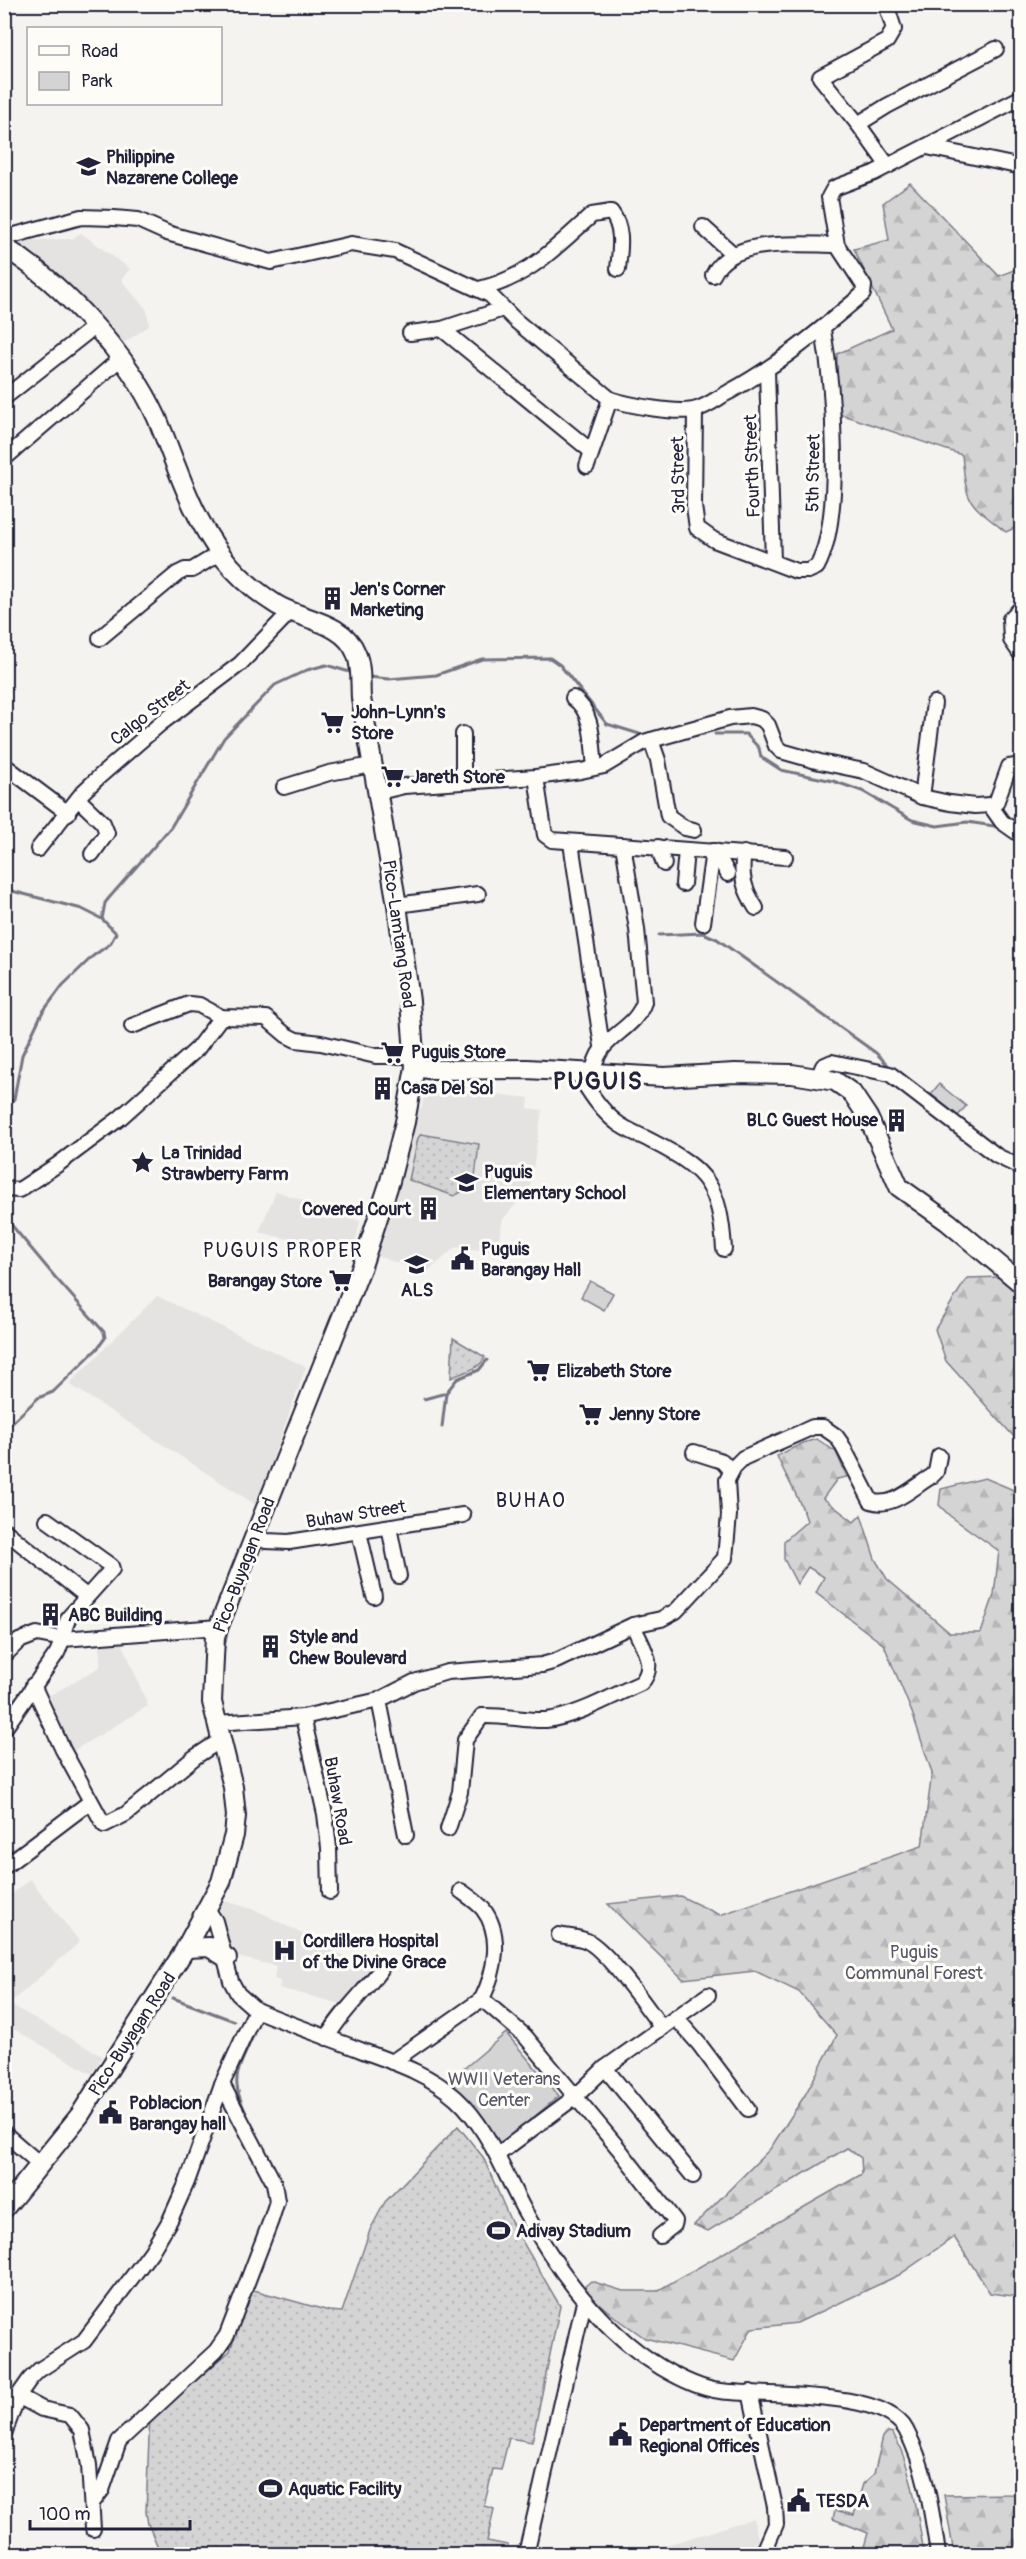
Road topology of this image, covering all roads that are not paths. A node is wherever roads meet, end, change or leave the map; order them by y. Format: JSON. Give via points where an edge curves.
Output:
{"nodes":[{"id":1,"x":886,"y":4,"type":"edge"},
{"id":2,"x":996,"y":50,"type":"dead end"},
{"id":3,"x":1022,"y":97,"type":"edge"},
{"id":4,"x":858,"y":124,"type":"junction"},
{"id":5,"x":927,"y":147,"type":"junction"},
{"id":6,"x":888,"y":166,"type":"junction"},
{"id":7,"x":1022,"y":166,"type":"edge"},
{"id":8,"x":703,"y":227,"type":"dead end"},
{"id":9,"x":4,"y":238,"type":"edge"},
{"id":10,"x":837,"y":245,"type":"junction"},
{"id":11,"x":4,"y":247,"type":"edge"},
{"id":12,"x":733,"y":254,"type":"junction"},
{"id":13,"x":618,"y":269,"type":"dead end"},
{"id":14,"x":713,"y":275,"type":"dead end"},
{"id":15,"x":479,"y":289,"type":"junction"},
{"id":16,"x":503,"y":309,"type":"junction"},
{"id":17,"x":94,"y":327,"type":"junction"},
{"id":18,"x":442,"y":329,"type":"junction"},
{"id":19,"x":823,"y":330,"type":"junction"},
{"id":20,"x":410,"y":333,"type":"dead end"},
{"id":21,"x":120,"y":359,"type":"junction"},
{"id":22,"x":767,"y":371,"type":"junction"},
{"id":23,"x":4,"y":398,"type":"edge"},
{"id":24,"x":610,"y":399,"type":"junction"},
{"id":25,"x":695,"y":410,"type":"junction"},
{"id":26,"x":591,"y":451,"type":"junction"},
{"id":27,"x":4,"y":459,"type":"edge"},
{"id":28,"x":587,"y":466,"type":"dead end"},
{"id":29,"x":220,"y":553,"type":"junction"},
{"id":30,"x":773,"y":561,"type":"junction"},
{"id":31,"x":1022,"y":607,"type":"edge"},
{"id":32,"x":291,"y":611,"type":"junction"},
{"id":33,"x":100,"y":638,"type":"dead end"},
{"id":34,"x":1022,"y":656,"type":"edge"},
{"id":35,"x":573,"y":698,"type":"dead end"},
{"id":36,"x":934,"y":703,"type":"dead end"},
{"id":37,"x":464,"y":734,"type":"dead end"},
{"id":38,"x":651,"y":740,"type":"junction"},
{"id":39,"x":4,"y":765,"type":"edge"},
{"id":40,"x":372,"y":765,"type":"junction"},
{"id":41,"x":1022,"y":765,"type":"edge"},
{"id":42,"x":595,"y":767,"type":"junction"},
{"id":43,"x":536,"y":777,"type":"junction"},
{"id":44,"x":463,"y":782,"type":"junction"},
{"id":45,"x":284,"y":787,"type":"dead end"},
{"id":46,"x":379,"y":792,"type":"junction"},
{"id":47,"x":922,"y":797,"type":"junction"},
{"id":48,"x":78,"y":799,"type":"junction"},
{"id":49,"x":990,"y":805,"type":"junction"},
{"id":50,"x":68,"y":813,"type":"junction"},
{"id":51,"x":693,"y":830,"type":"dead end"},
{"id":52,"x":1019,"y":834,"type":"dead end"},
{"id":53,"x":571,"y":843,"type":"junction"},
{"id":54,"x":623,"y":845,"type":"junction"},
{"id":55,"x":658,"y":847,"type":"junction"},
{"id":56,"x":38,"y":849,"type":"dead end"},
{"id":57,"x":686,"y":850,"type":"junction"},
{"id":58,"x":714,"y":851,"type":"junction"},
{"id":59,"x":744,"y":853,"type":"junction"},
{"id":60,"x":92,"y":854,"type":"dead end"},
{"id":61,"x":785,"y":857,"type":"dead end"},
{"id":62,"x":664,"y":864,"type":"dead end"},
{"id":63,"x":728,"y":874,"type":"dead end"},
{"id":64,"x":682,"y":884,"type":"dead end"},
{"id":65,"x":478,"y":894,"type":"dead end"},
{"id":66,"x":397,"y":906,"type":"junction"},
{"id":67,"x":756,"y":908,"type":"dead end"},
{"id":68,"x":703,"y":923,"type":"dead end"},
{"id":69,"x":221,"y":1017,"type":"junction"},
{"id":70,"x":132,"y":1026,"type":"dead end"},
{"id":71,"x":602,"y":1046,"type":"junction"},
{"id":72,"x":415,"y":1061,"type":"junction"},
{"id":73,"x":584,"y":1072,"type":"junction"},
{"id":74,"x":818,"y":1078,"type":"junction"},
{"id":75,"x":1022,"y":1168,"type":"edge"},
{"id":76,"x":4,"y":1189,"type":"edge"},
{"id":77,"x":724,"y":1249,"type":"dead end"},
{"id":78,"x":1022,"y":1284,"type":"edge"},
{"id":79,"x":694,"y":1452,"type":"dead end"},
{"id":80,"x":939,"y":1456,"type":"dead end"},
{"id":81,"x":731,"y":1471,"type":"junction"},
{"id":82,"x":463,"y":1515,"type":"dead end"},
{"id":83,"x":47,"y":1520,"type":"dead end"},
{"id":84,"x":389,"y":1527,"type":"junction"},
{"id":85,"x":4,"y":1530,"type":"edge"},
{"id":86,"x":359,"y":1532,"type":"junction"},
{"id":87,"x":260,"y":1538,"type":"junction"},
{"id":88,"x":399,"y":1576,"type":"dead end"},
{"id":89,"x":86,"y":1596,"type":"junction"},
{"id":90,"x":374,"y":1596,"type":"dead end"},
{"id":91,"x":633,"y":1626,"type":"junction"},
{"id":92,"x":218,"y":1627,"type":"junction"},
{"id":93,"x":63,"y":1639,"type":"junction"},
{"id":94,"x":4,"y":1656,"type":"edge"},
{"id":95,"x":33,"y":1685,"type":"junction"},
{"id":96,"x":379,"y":1700,"type":"junction"},
{"id":97,"x":303,"y":1717,"type":"junction"},
{"id":98,"x":4,"y":1729,"type":"edge"},
{"id":99,"x":219,"y":1731,"type":"junction"},
{"id":100,"x":90,"y":1802,"type":"junction"},
{"id":101,"x":448,"y":1829,"type":"dead end"},
{"id":102,"x":406,"y":1835,"type":"dead end"},
{"id":103,"x":4,"y":1867,"type":"edge"},
{"id":104,"x":461,"y":1891,"type":"dead end"},
{"id":105,"x":330,"y":1892,"type":"dead end"},
{"id":106,"x":208,"y":1910,"type":"junction"},
{"id":107,"x":559,"y":1935,"type":"dead end"},
{"id":108,"x":186,"y":1948,"type":"junction"},
{"id":109,"x":227,"y":1958,"type":"junction"},
{"id":110,"x":381,"y":1969,"type":"dead end"},
{"id":111,"x":708,"y":1995,"type":"dead end"},
{"id":112,"x":482,"y":1999,"type":"junction"},
{"id":113,"x":256,"y":2010,"type":"junction"},
{"id":114,"x":676,"y":2018,"type":"junction"},
{"id":115,"x":662,"y":2028,"type":"junction"},
{"id":116,"x":327,"y":2038,"type":"junction"},
{"id":117,"x":392,"y":2062,"type":"junction"},
{"id":118,"x":605,"y":2068,"type":"junction"},
{"id":119,"x":222,"y":2084,"type":"junction"},
{"id":120,"x":574,"y":2097,"type":"junction"},
{"id":121,"x":748,"y":2109,"type":"dead end"},
{"id":122,"x":4,"y":2133,"type":"edge"},
{"id":123,"x":497,"y":2155,"type":"junction"},
{"id":124,"x":41,"y":2165,"type":"junction"},
{"id":125,"x":693,"y":2176,"type":"dead end"},
{"id":126,"x":4,"y":2209,"type":"edge"},
{"id":127,"x":660,"y":2236,"type":"dead end"},
{"id":128,"x":584,"y":2302,"type":"junction"},
{"id":129,"x":750,"y":2392,"type":"junction"},
{"id":130,"x":18,"y":2396,"type":"junction"},
{"id":131,"x":4,"y":2434,"type":"edge"},
{"id":132,"x":92,"y":2503,"type":"junction"},
{"id":133,"x":93,"y":2529,"type":"dead end"},
{"id":134,"x":526,"y":2554,"type":"edge"},
{"id":135,"x":763,"y":2554,"type":"edge"},
{"id":136,"x":938,"y":2554,"type":"edge"}],
"edges":[{"from":1,"to":4,"type":"street","via":[[894,29],[887,41],[820,77]]},
{"from":2,"to":4,"type":"street"},
{"from":3,"to":5,"type":"street"},
{"from":4,"to":6,"type":"street"},
{"from":5,"to":6,"type":"street"},
{"from":5,"to":7,"type":"street"},
{"from":6,"to":10,"type":"street","via":[[832,190]]},
{"from":8,"to":12,"type":"street"},
{"from":9,"to":15,"type":"street","via":[[81,217],[138,220],[177,237],[271,262],[351,244],[395,250]]},
{"from":10,"to":12,"type":"street","via":[[759,246]]},
{"from":10,"to":19,"type":"street","via":[[864,286],[863,294]]},
{"from":11,"to":17,"type":"main road","name":"Pico-Lamtang Road","via":[[48,278]]},
{"from":12,"to":14,"type":"street"},
{"from":13,"to":15,"type":"street","via":[[621,247],[617,219],[604,211],[592,215],[530,269],[502,284]]},
{"from":15,"to":16,"type":"street"},
{"from":16,"to":18,"type":"street"},
{"from":16,"to":24,"type":"street"},
{"from":17,"to":21,"type":"main road","name":"Pico-Lamtang Road"},
{"from":17,"to":23,"type":"street"},
{"from":18,"to":20,"type":"street"},
{"from":18,"to":26,"type":"street"},
{"from":19,"to":22,"type":"street"},
{"from":19,"to":30,"type":"street","name":"5th Street","via":[[830,368],[833,463],[825,554],[817,567],[808,571],[796,571]]},
{"from":21,"to":27,"type":"street"},
{"from":21,"to":29,"type":"main road","name":"Pico-Lamtang Road","via":[[155,415],[188,500]]},
{"from":22,"to":25,"type":"street"},
{"from":22,"to":30,"type":"street","name":"Fourth Street"},
{"from":24,"to":25,"type":"street","via":[[662,409]]},
{"from":24,"to":26,"type":"street"},
{"from":25,"to":30,"type":"street","name":"3rd Street","via":[[697,528],[714,540]]},
{"from":26,"to":28,"type":"street"},
{"from":29,"to":32,"type":"main road","name":"Pico-Lamtang Road","via":[[232,570]]},
{"from":29,"to":33,"type":"street","via":[[177,574]]},
{"from":31,"to":34,"type":"street","via":[[1010,619],[1011,640]]},
{"from":32,"to":40,"type":"main road","name":"Pico-Lamtang Road","via":[[329,626],[356,651]]},
{"from":32,"to":48,"type":"street","name":"Calgo Street","via":[[240,664],[140,740]]},
{"from":35,"to":42,"type":"street","via":[[583,705],[588,717]]},
{"from":36,"to":47,"type":"street"},
{"from":37,"to":44,"type":"street"},
{"from":38,"to":42,"type":"street","via":[[604,766]]},
{"from":38,"to":47,"type":"street","via":[[751,716],[768,725],[781,751],[864,771]]},
{"from":38,"to":51,"type":"street","via":[[668,816]]},
{"from":39,"to":50,"type":"street"},
{"from":40,"to":45,"type":"street","via":[[329,772]]},
{"from":40,"to":46,"type":"main road","name":"Pico-Lamtang Road"},
{"from":41,"to":49,"type":"street","via":[[1009,766],[996,803]]},
{"from":42,"to":43,"type":"street"},
{"from":43,"to":44,"type":"street"},
{"from":43,"to":53,"type":"street","via":[[546,835]]},
{"from":44,"to":46,"type":"street","via":[[404,786]]},
{"from":46,"to":66,"type":"main road","name":"Pico-Lamtang Road"},
{"from":47,"to":49,"type":"street"},
{"from":48,"to":50,"type":"street","name":"Calgo Street"},
{"from":48,"to":60,"type":"street","via":[[107,833]]},
{"from":49,"to":52,"type":"street","via":[[995,815]]},
{"from":50,"to":56,"type":"street","name":"Calgo Street"},
{"from":53,"to":54,"type":"street"},
{"from":53,"to":71,"type":"street"},
{"from":54,"to":55,"type":"street"},
{"from":54,"to":71,"type":"street","via":[[643,1006]]},
{"from":55,"to":57,"type":"street"},
{"from":55,"to":62,"type":"street"},
{"from":57,"to":58,"type":"street"},
{"from":57,"to":64,"type":"street"},
{"from":58,"to":59,"type":"street"},
{"from":58,"to":63,"type":"street"},
{"from":58,"to":68,"type":"street"},
{"from":59,"to":61,"type":"street"},
{"from":59,"to":67,"type":"street","via":[[742,881]]},
{"from":65,"to":66,"type":"street"},
{"from":66,"to":72,"type":"main road","name":"Pico-Lamtang Road"},
{"from":69,"to":70,"type":"street","via":[[189,1004]]},
{"from":69,"to":72,"type":"street","via":[[265,1017],[296,1040]]},
{"from":69,"to":76,"type":"street","via":[[197,1049],[120,1118],[19,1190]]},
{"from":71,"to":73,"type":"street"},
{"from":72,"to":73,"type":"main road","via":[[435,1070]]},
{"from":72,"to":87,"type":"main road","name":"Pico-Buyagan Road","via":[[399,1146],[362,1266]]},
{"from":73,"to":74,"type":"main road","via":[[664,1077],[792,1074]]},
{"from":73,"to":77,"type":"street","via":[[591,1094],[615,1121],[680,1156],[706,1179],[720,1208]]},
{"from":74,"to":75,"type":"street","via":[[823,1066],[832,1062],[890,1074],[997,1156]]},
{"from":74,"to":78,"type":"main road","via":[[835,1081],[852,1093],[868,1117],[899,1187]]},
{"from":79,"to":81,"type":"street","via":[[722,1461]]},
{"from":80,"to":81,"type":"street","via":[[932,1476],[896,1499],[876,1503],[836,1436],[820,1425],[743,1458]]},
{"from":81,"to":91,"type":"street","via":[[725,1558],[676,1611]]},
{"from":82,"to":84,"type":"street","name":"Buhaw Street"},
{"from":83,"to":89,"type":"street","via":[[111,1566],[110,1572]]},
{"from":84,"to":86,"type":"street","name":"Buhaw Street"},
{"from":84,"to":88,"type":"street"},
{"from":85,"to":89,"type":"street"},
{"from":86,"to":87,"type":"street","name":"Buhaw Street","via":[[289,1542]]},
{"from":86,"to":90,"type":"street"},
{"from":87,"to":92,"type":"main road","name":"Pico-Buyagan Road"},
{"from":89,"to":93,"type":"street","via":[[64,1626]]},
{"from":91,"to":96,"type":"street","via":[[556,1661],[447,1672],[414,1682]]},
{"from":91,"to":101,"type":"street","via":[[650,1664],[641,1683],[562,1717],[539,1720],[482,1716],[474,1724],[465,1740],[460,1792]]},
{"from":92,"to":93,"type":"street"},
{"from":92,"to":99,"type":"main road","name":"Pico-Buyagan Road","via":[[212,1692]]},
{"from":93,"to":94,"type":"street","via":[[37,1634],[19,1641]]},
{"from":93,"to":95,"type":"street"},
{"from":95,"to":98,"type":"street"},
{"from":95,"to":100,"type":"street"},
{"from":96,"to":97,"type":"street"},
{"from":96,"to":102,"type":"street"},
{"from":97,"to":99,"type":"street"},
{"from":97,"to":105,"type":"street","name":"Buhaw Road","via":[[326,1814]]},
{"from":99,"to":100,"type":"street","via":[[195,1757],[126,1814],[102,1824]]},
{"from":99,"to":106,"type":"main road","name":"Pico-Buyagan Road","via":[[236,1824],[221,1882]]},
{"from":100,"to":103,"type":"street"},
{"from":104,"to":112,"type":"street","via":[[483,1909],[494,1936],[494,1968]]},
{"from":106,"to":108,"type":"main road","name":"Pico-Buyagan Road"},
{"from":106,"to":109,"type":"street"},
{"from":107,"to":115,"type":"street","via":[[590,1942],[600,1951]]},
{"from":108,"to":109,"type":"main road","via":[[209,1947]]},
{"from":108,"to":124,"type":"main road","name":"Pico-Buyagan Road","via":[[80,2115]]},
{"from":109,"to":113,"type":"street","via":[[235,1987]]},
{"from":110,"to":116,"type":"street","via":[[367,1990],[336,2021]]},
{"from":111,"to":114,"type":"street"},
{"from":112,"to":117,"type":"street"},
{"from":112,"to":120,"type":"street","via":[[525,2036]]},
{"from":113,"to":116,"type":"street"},
{"from":113,"to":119,"type":"street"},
{"from":114,"to":115,"type":"street"},
{"from":114,"to":121,"type":"street"},
{"from":115,"to":118,"type":"street"},
{"from":116,"to":117,"type":"street"},
{"from":117,"to":123,"type":"street","via":[[439,2085],[458,2100]]},
{"from":118,"to":120,"type":"street"},
{"from":118,"to":125,"type":"street"},
{"from":119,"to":130,"type":"street","via":[[187,2182],[151,2252],[84,2342],[39,2370]]},
{"from":119,"to":132,"type":"street","via":[[274,2183],[277,2201],[227,2335],[216,2351],[119,2440],[102,2490]]},
{"from":120,"to":123,"type":"street"},
{"from":120,"to":127,"type":"street","via":[[675,2221]]},
{"from":122,"to":124,"type":"street"},
{"from":123,"to":128,"type":"street","via":[[541,2238]]},
{"from":124,"to":126,"type":"main road","name":"Pico-Buyagan Road"},
{"from":128,"to":129,"type":"street","via":[[662,2368],[718,2391]]},
{"from":128,"to":134,"type":"street"},
{"from":129,"to":135,"type":"street","via":[[776,2515]]},
{"from":129,"to":136,"type":"street","via":[[865,2404],[889,2413],[905,2428],[919,2462]]},
{"from":130,"to":131,"type":"street"},
{"from":130,"to":132,"type":"street","via":[[42,2409],[70,2415],[82,2430]]},
{"from":132,"to":133,"type":"street"}]}
